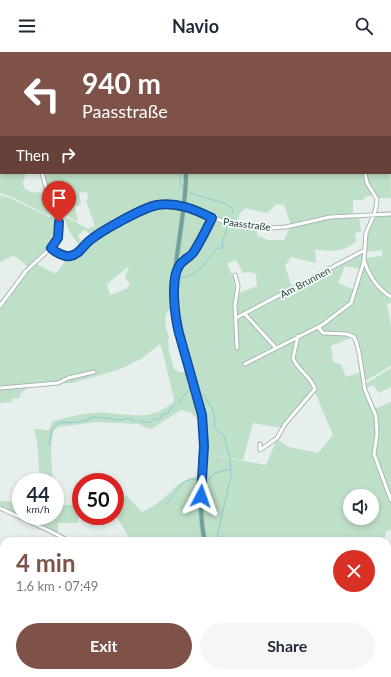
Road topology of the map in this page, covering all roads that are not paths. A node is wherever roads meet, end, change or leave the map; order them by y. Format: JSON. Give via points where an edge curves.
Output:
{"nodes":[{"id":1,"x":42,"y":174,"type":"edge"},
{"id":2,"x":186,"y":174,"type":"edge"},
{"id":3,"x":365,"y":174,"type":"edge"},
{"id":4,"x":391,"y":214,"type":"edge"},
{"id":5,"x":374,"y":215,"type":"junction"},
{"id":6,"x":212,"y":218,"type":"junction"},
{"id":7,"x":51,"y":248,"type":"junction"},
{"id":8,"x":365,"y":250,"type":"junction"},
{"id":9,"x":189,"y":257,"type":"junction"},
{"id":10,"x":177,"y":259,"type":"junction"},
{"id":11,"x":184,"y":261,"type":"junction"},
{"id":12,"x":364,"y":261,"type":"junction"},
{"id":13,"x":176,"y":272,"type":"junction"},
{"id":14,"x":235,"y":275,"type":"dead end"},
{"id":15,"x":391,"y":297,"type":"edge"},
{"id":16,"x":0,"y":306,"type":"edge"},
{"id":17,"x":245,"y":314,"type":"junction"},
{"id":18,"x":236,"y":318,"type":"junction"},
{"id":19,"x":320,"y":326,"type":"junction"},
{"id":20,"x":298,"y":336,"type":"junction"},
{"id":21,"x":237,"y":348,"type":"dead end"},
{"id":22,"x":276,"y":348,"type":"junction"},
{"id":23,"x":245,"y":364,"type":"dead end"},
{"id":24,"x":94,"y":372,"type":"dead end"},
{"id":25,"x":0,"y":388,"type":"edge"},
{"id":26,"x":260,"y":444,"type":"dead end"},
{"id":27,"x":391,"y":500,"type":"edge"},
{"id":28,"x":0,"y":508,"type":"edge"},
{"id":29,"x":61,"y":537,"type":"edge"},
{"id":30,"x":204,"y":537,"type":"edge"}],
"edges":[{"from":1,"to":7,"type":"street","via":[[48,195],[58,214],[58,238]]},
{"from":2,"to":10,"type":"main road"},
{"from":3,"to":5,"type":"street","via":[[367,183],[377,199]]},
{"from":4,"to":5,"type":"street","name":"Paasstraße"},
{"from":5,"to":6,"type":"street","name":"Paasstraße","via":[[330,217],[274,228],[232,224]]},
{"from":5,"to":8,"type":"street","via":[[366,233]]},
{"from":6,"to":7,"type":"street","name":"Paasstraße","bridge":true,"via":[[179,205],[157,205],[94,237],[71,256],[64,256]]},
{"from":6,"to":9,"type":"street"},
{"from":7,"to":16,"type":"street","via":[[26,271]]},
{"from":8,"to":12,"type":"street"},
{"from":8,"to":17,"type":"street","name":"Am Brunnen"},
{"from":9,"to":10,"type":"street"},
{"from":9,"to":11,"type":"street"},
{"from":10,"to":11,"type":"street"},
{"from":10,"to":13,"type":"main road"},
{"from":11,"to":13,"type":"street"},
{"from":12,"to":15,"type":"street","via":[[376,285]]},
{"from":12,"to":19,"type":"street","via":[[351,303]]},
{"from":13,"to":30,"type":"main road","via":[[176,321],[202,415],[204,446],[200,510]]},
{"from":14,"to":18,"type":"street","via":[[238,286]]},
{"from":17,"to":18,"type":"street","name":"Am Brunnen"},
{"from":17,"to":22,"type":"street"},
{"from":18,"to":21,"type":"street"},
{"from":19,"to":20,"type":"street"},
{"from":19,"to":27,"type":"street","via":[[323,333],[347,334],[356,341],[365,390],[376,416],[374,454]]},
{"from":20,"to":22,"type":"street"},
{"from":20,"to":26,"type":"street","via":[[294,362],[309,378],[315,390],[285,424],[277,438],[260,450]]},
{"from":22,"to":23,"type":"street"},
{"from":24,"to":25,"type":"street","via":[[58,383]]},
{"from":28,"to":29,"type":"street"}]}
